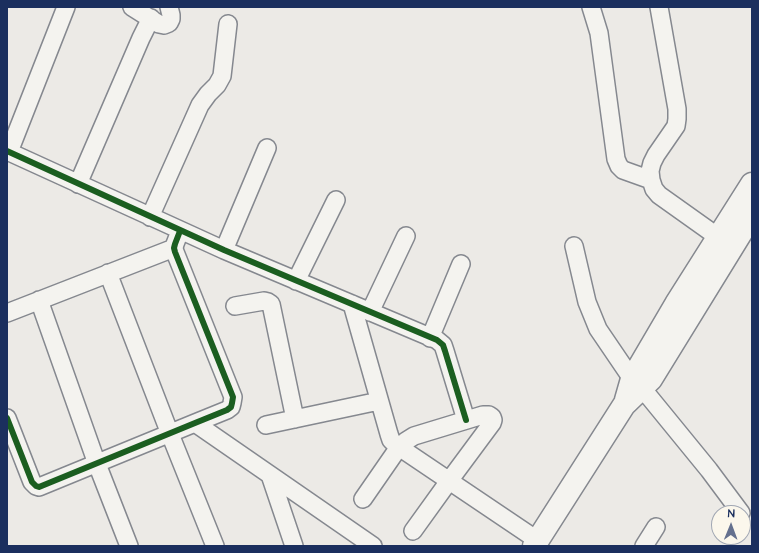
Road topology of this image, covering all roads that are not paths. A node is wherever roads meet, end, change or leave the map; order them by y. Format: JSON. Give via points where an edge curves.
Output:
{"nodes":[{"id":1,"x":66,"y":7,"type":"edge"},
{"id":2,"x":132,"y":7,"type":"edge"},
{"id":3,"x":169,"y":7,"type":"edge"},
{"id":4,"x":591,"y":7,"type":"edge"},
{"id":5,"x":659,"y":7,"type":"edge"},
{"id":6,"x":228,"y":24,"type":"dead end"},
{"id":7,"x":146,"y":28,"type":"junction"},
{"id":8,"x":267,"y":148,"type":"dead end"},
{"id":9,"x":8,"y":152,"type":"edge"},
{"id":10,"x":651,"y":180,"type":"junction"},
{"id":11,"x":78,"y":184,"type":"junction"},
{"id":12,"x":752,"y":184,"type":"edge"},
{"id":13,"x":336,"y":200,"type":"dead end"},
{"id":14,"x":752,"y":215,"type":"edge"},
{"id":15,"x":150,"y":217,"type":"junction"},
{"id":16,"x":180,"y":231,"type":"junction"},
{"id":17,"x":406,"y":236,"type":"dead end"},
{"id":18,"x":718,"y":237,"type":"junction"},
{"id":19,"x":574,"y":246,"type":"dead end"},
{"id":20,"x":174,"y":248,"type":"junction"},
{"id":21,"x":224,"y":250,"type":"junction"},
{"id":22,"x":461,"y":264,"type":"dead end"},
{"id":23,"x":108,"y":273,"type":"junction"},
{"id":24,"x":296,"y":281,"type":"junction"},
{"id":25,"x":39,"y":300,"type":"junction"},
{"id":26,"x":352,"y":304,"type":"junction"},
{"id":27,"x":235,"y":306,"type":"dead end"},
{"id":28,"x":7,"y":312,"type":"edge"},
{"id":29,"x":370,"y":312,"type":"junction"},
{"id":30,"x":430,"y":338,"type":"junction"},
{"id":31,"x":637,"y":384,"type":"junction"},
{"id":32,"x":379,"y":401,"type":"junction"},
{"id":33,"x":7,"y":418,"type":"edge"},
{"id":34,"x":295,"y":419,"type":"junction"},
{"id":35,"x":466,"y":420,"type":"junction"},
{"id":36,"x":195,"y":423,"type":"junction"},
{"id":37,"x":266,"y":425,"type":"dead end"},
{"id":38,"x":170,"y":434,"type":"junction"},
{"id":39,"x":399,"y":447,"type":"junction"},
{"id":40,"x":98,"y":464,"type":"junction"},
{"id":41,"x":270,"y":475,"type":"junction"},
{"id":42,"x":449,"y":481,"type":"junction"},
{"id":43,"x":363,"y":499,"type":"dead end"},
{"id":44,"x":735,"y":505,"type":"edge"},
{"id":45,"x":656,"y":527,"type":"dead end"},
{"id":46,"x":413,"y":532,"type":"dead end"},
{"id":47,"x":535,"y":543,"type":"edge"},
{"id":48,"x":129,"y":546,"type":"edge"},
{"id":49,"x":215,"y":546,"type":"edge"},
{"id":50,"x":294,"y":546,"type":"edge"},
{"id":51,"x":374,"y":546,"type":"edge"},
{"id":52,"x":644,"y":546,"type":"edge"}],
"edges":[{"from":1,"to":9,"type":"street"},
{"from":2,"to":7,"type":"street"},
{"from":3,"to":7,"type":"street","via":[[169,23]]},
{"from":4,"to":10,"type":"street","via":[[599,32],[616,159],[623,170]]},
{"from":5,"to":10,"type":"street","via":[[678,119],[652,163]]},
{"from":6,"to":15,"type":"street","via":[[222,76],[200,106]]},
{"from":7,"to":11,"type":"street"},
{"from":8,"to":21,"type":"street"},
{"from":9,"to":11,"type":"street"},
{"from":10,"to":18,"type":"street","via":[[659,195]]},
{"from":11,"to":15,"type":"street"},
{"from":12,"to":18,"type":"main road"},
{"from":13,"to":24,"type":"street"},
{"from":14,"to":31,"type":"main road","via":[[651,379]]},
{"from":15,"to":16,"type":"street"},
{"from":16,"to":20,"type":"street"},
{"from":16,"to":21,"type":"street"},
{"from":17,"to":29,"type":"street"},
{"from":18,"to":31,"type":"main road","via":[[676,304]]},
{"from":19,"to":31,"type":"street","via":[[587,302],[598,329]]},
{"from":20,"to":23,"type":"street"},
{"from":20,"to":36,"type":"street","via":[[233,397],[231,407],[227,410]]},
{"from":21,"to":24,"type":"street"},
{"from":22,"to":30,"type":"street"},
{"from":23,"to":25,"type":"street"},
{"from":23,"to":38,"type":"street"},
{"from":24,"to":26,"type":"street"},
{"from":25,"to":28,"type":"street"},
{"from":25,"to":40,"type":"street"},
{"from":26,"to":29,"type":"street"},
{"from":26,"to":32,"type":"street"},
{"from":27,"to":34,"type":"street","via":[[264,301],[271,304]]},
{"from":29,"to":30,"type":"street"},
{"from":30,"to":35,"type":"street","via":[[443,345]]},
{"from":31,"to":44,"type":"street"},
{"from":31,"to":47,"type":"main road"},
{"from":32,"to":34,"type":"street"},
{"from":32,"to":39,"type":"street","via":[[388,434]]},
{"from":33,"to":40,"type":"street","via":[[32,482],[36,486],[44,486]]},
{"from":34,"to":37,"type":"street"},
{"from":35,"to":39,"type":"street","via":[[414,436]]},
{"from":35,"to":42,"type":"street","via":[[483,415],[489,415],[493,420]]},
{"from":36,"to":38,"type":"street"},
{"from":36,"to":41,"type":"street"},
{"from":38,"to":40,"type":"street"},
{"from":38,"to":49,"type":"street"},
{"from":39,"to":42,"type":"street"},
{"from":39,"to":43,"type":"street"},
{"from":40,"to":48,"type":"street"},
{"from":41,"to":50,"type":"street"},
{"from":41,"to":51,"type":"street"},
{"from":42,"to":46,"type":"street"},
{"from":42,"to":47,"type":"street"},
{"from":45,"to":52,"type":"street"}]}
